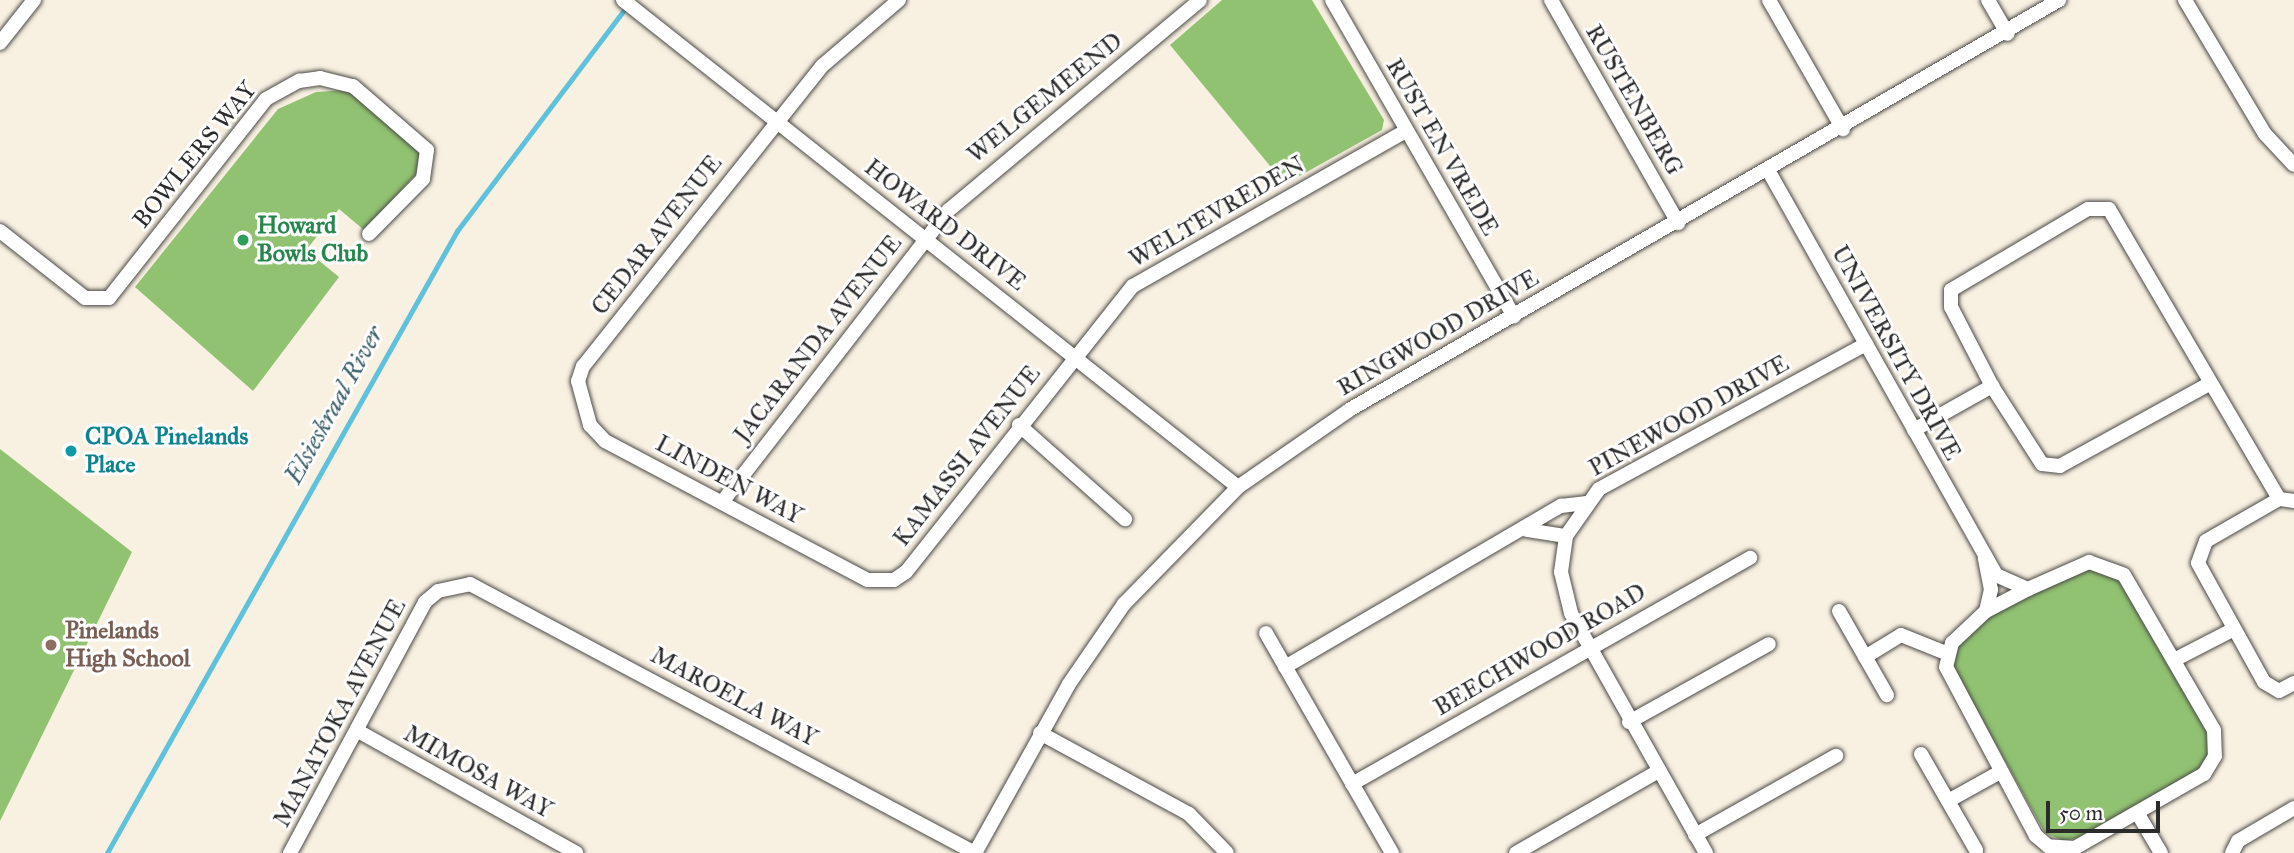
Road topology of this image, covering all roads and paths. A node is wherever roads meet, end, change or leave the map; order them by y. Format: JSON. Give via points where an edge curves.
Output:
{"nodes":[{"id":1,"x":34,"y":0,"type":"edge"},
{"id":2,"x":623,"y":0,"type":"edge"},
{"id":3,"x":899,"y":0,"type":"edge"},
{"id":4,"x":1200,"y":0,"type":"edge"},
{"id":5,"x":1332,"y":0,"type":"edge"},
{"id":6,"x":1551,"y":0,"type":"edge"},
{"id":7,"x":1769,"y":0,"type":"edge"},
{"id":8,"x":1987,"y":0,"type":"edge"},
{"id":9,"x":2059,"y":0,"type":"edge"},
{"id":10,"x":2185,"y":0,"type":"edge"},
{"id":11,"x":2008,"y":34,"type":"junction"},
{"id":12,"x":0,"y":43,"type":"edge"},
{"id":13,"x":777,"y":121,"type":"junction"},
{"id":14,"x":1843,"y":130,"type":"junction"},
{"id":15,"x":1404,"y":132,"type":"junction"},
{"id":16,"x":2294,"y":166,"type":"edge"},
{"id":17,"x":1768,"y":170,"type":"junction"},
{"id":18,"x":1678,"y":223,"type":"junction"},
{"id":19,"x":0,"y":232,"type":"edge"},
{"id":20,"x":369,"y":234,"type":"dead end"},
{"id":21,"x":925,"y":239,"type":"junction"},
{"id":22,"x":1514,"y":316,"type":"junction"},
{"id":23,"x":1866,"y":344,"type":"junction"},
{"id":24,"x":1074,"y":356,"type":"junction"},
{"id":25,"x":578,"y":381,"type":"joint"},
{"id":26,"x":2210,"y":384,"type":"junction"},
{"id":27,"x":1992,"y":386,"type":"junction"},
{"id":28,"x":1019,"y":425,"type":"junction"},
{"id":29,"x":1914,"y":430,"type":"junction"},
{"id":30,"x":1238,"y":487,"type":"junction"},
{"id":31,"x":2278,"y":499,"type":"junction"},
{"id":32,"x":723,"y":501,"type":"junction"},
{"id":33,"x":2294,"y":501,"type":"edge"},
{"id":34,"x":1585,"y":503,"type":"junction"},
{"id":35,"x":1125,"y":519,"type":"dead end"},
{"id":36,"x":1522,"y":530,"type":"junction"},
{"id":37,"x":1566,"y":536,"type":"junction"},
{"id":38,"x":1750,"y":558,"type":"dead end"},
{"id":39,"x":1985,"y":558,"type":"junction"},
{"id":40,"x":894,"y":580,"type":"joint"},
{"id":41,"x":470,"y":584,"type":"joint"},
{"id":42,"x":2028,"y":589,"type":"junction"},
{"id":43,"x":1839,"y":611,"type":"dead end"},
{"id":44,"x":1986,"y":611,"type":"junction"},
{"id":45,"x":2234,"y":629,"type":"junction"},
{"id":46,"x":1266,"y":633,"type":"dead end"},
{"id":47,"x":1769,"y":644,"type":"dead end"},
{"id":48,"x":1589,"y":647,"type":"junction"},
{"id":49,"x":1948,"y":654,"type":"junction"},
{"id":50,"x":1865,"y":657,"type":"junction"},
{"id":51,"x":2176,"y":659,"type":"junction"},
{"id":52,"x":1285,"y":667,"type":"junction"},
{"id":53,"x":2294,"y":683,"type":"edge"},
{"id":54,"x":1887,"y":695,"type":"dead end"},
{"id":55,"x":1629,"y":722,"type":"junction"},
{"id":56,"x":359,"y":732,"type":"junction"},
{"id":57,"x":1040,"y":733,"type":"junction"},
{"id":58,"x":1921,"y":754,"type":"dead end"},
{"id":59,"x":1836,"y":756,"type":"dead end"},
{"id":60,"x":1657,"y":772,"type":"junction"},
{"id":61,"x":2000,"y":772,"type":"junction"},
{"id":62,"x":1352,"y":784,"type":"junction"},
{"id":63,"x":1948,"y":801,"type":"junction"},
{"id":64,"x":2294,"y":808,"type":"edge"},
{"id":65,"x":2138,"y":814,"type":"junction"},
{"id":66,"x":1695,"y":835,"type":"junction"},
{"id":67,"x":1976,"y":850,"type":"dead end"},
{"id":68,"x":2062,"y":851,"type":"edge"},
{"id":69,"x":290,"y":853,"type":"edge"},
{"id":70,"x":576,"y":853,"type":"edge"},
{"id":71,"x":975,"y":853,"type":"edge"},
{"id":72,"x":1227,"y":853,"type":"edge"},
{"id":73,"x":1392,"y":853,"type":"edge"},
{"id":74,"x":1516,"y":853,"type":"edge"},
{"id":75,"x":1706,"y":853,"type":"edge"},
{"id":76,"x":2161,"y":853,"type":"edge"},
{"id":77,"x":2232,"y":853,"type":"edge"}],
"edges":[{"from":1,"to":12,"type":"street"},
{"from":2,"to":13,"type":"street","name":"HOWARD DRIVE"},
{"from":3,"to":13,"type":"street","name":"CEDAR AVENUE","via":[[822,66]]},
{"from":4,"to":21,"type":"street","name":"WELGEMEEND","via":[[1001,161]]},
{"from":5,"to":15,"type":"street","name":"RUST EN VREDE"},
{"from":6,"to":18,"type":"street","name":"RUSTENBERG"},
{"from":7,"to":14,"type":"street"},
{"from":8,"to":11,"type":"street"},
{"from":9,"to":11,"type":"street","name":"RINGWOOD DRIVE"},
{"from":10,"to":16,"type":"street","via":[[2266,134]]},
{"from":11,"to":14,"type":"street","name":"RINGWOOD DRIVE"},
{"from":13,"to":21,"type":"street","name":"HOWARD DRIVE"},
{"from":13,"to":25,"type":"street","name":"CEDAR AVENUE","via":[[583,366]]},
{"from":14,"to":17,"type":"street","name":"RINGWOOD DRIVE"},
{"from":15,"to":22,"type":"street","name":"RUST EN VREDE"},
{"from":15,"to":24,"type":"street","name":"WELTEVREDEN","via":[[1145,277],[1117,301]]},
{"from":17,"to":18,"type":"street","name":"RINGWOOD DRIVE"},
{"from":17,"to":23,"type":"street","name":"UNIVERSITY DRIVE"},
{"from":18,"to":22,"type":"street","name":"RINGWOOD DRIVE"},
{"from":19,"to":20,"type":"street","name":"BOWLERS WAY","via":[[85,298],[109,298],[266,99],[299,81],[353,86],[427,150],[423,179]]},
{"from":21,"to":24,"type":"street","name":"HOWARD DRIVE"},
{"from":21,"to":32,"type":"street","name":"JACARANDA AVENUE"},
{"from":22,"to":30,"type":"street","name":"RINGWOOD DRIVE","via":[[1349,410]]},
{"from":23,"to":29,"type":"street","name":"UNIVERSITY DRIVE"},
{"from":23,"to":34,"type":"street","name":"PINEWOOD DRIVE","via":[[1618,477]]},
{"from":24,"to":28,"type":"street","name":"KAMASSI AVENUE"},
{"from":24,"to":30,"type":"street","name":"HOWARD DRIVE"},
{"from":25,"to":32,"type":"street","name":"LINDEN WAY","via":[[590,425],[605,442]]},
{"from":26,"to":27,"type":"street","via":[[2050,467],[2036,459]]},
{"from":26,"to":27,"type":"street","via":[[2118,218],[2099,206],[1951,290],[1951,307]]},
{"from":26,"to":31,"type":"street"},
{"from":27,"to":29,"type":"street"},
{"from":28,"to":35,"type":"street"},
{"from":28,"to":40,"type":"street","name":"KAMASSI AVENUE"},
{"from":29,"to":39,"type":"street","name":"UNIVERSITY DRIVE"},
{"from":30,"to":57,"type":"street","name":"RINGWOOD DRIVE","via":[[1124,604]]},
{"from":31,"to":33,"type":"street"},
{"from":31,"to":45,"type":"street","via":[[2199,552],[2198,564]]},
{"from":32,"to":40,"type":"street","name":"LINDEN WAY","via":[[868,580]]},
{"from":34,"to":36,"type":"street","via":[[1561,506]]},
{"from":34,"to":37,"type":"street","name":"PINEWOOD DRIVE"},
{"from":36,"to":37,"type":"street"},
{"from":36,"to":52,"type":"street"},
{"from":37,"to":48,"type":"street","name":"PINEWOOD DRIVE","via":[[1565,595]]},
{"from":38,"to":48,"type":"street","name":"BEECHWOOD ROAD"},
{"from":39,"to":42,"type":"street","name":"UNIVERSITY DRIVE","via":[[2007,584]]},
{"from":39,"to":44,"type":"street","name":"UNIVERSITY DRIVE","via":[[1991,590]]},
{"from":41,"to":56,"type":"street","name":"MANATOKA AVENUE","via":[[438,591],[425,602]]},
{"from":41,"to":71,"type":"street","name":"MAROELA WAY"},
{"from":42,"to":44,"type":"street"},
{"from":42,"to":51,"type":"street","via":[[2089,562],[2113,566]]},
{"from":43,"to":50,"type":"street"},
{"from":44,"to":49,"type":"street","via":[[1960,632]]},
{"from":45,"to":51,"type":"street"},
{"from":45,"to":53,"type":"street","via":[[2270,688]]},
{"from":46,"to":52,"type":"street"},
{"from":47,"to":55,"type":"street"},
{"from":48,"to":55,"type":"street","name":"PINEWOOD DRIVE"},
{"from":48,"to":62,"type":"street","name":"BEECHWOOD ROAD"},
{"from":49,"to":50,"type":"street","via":[[1901,635]]},
{"from":49,"to":61,"type":"street","via":[[1949,679]]},
{"from":50,"to":54,"type":"street"},
{"from":51,"to":65,"type":"street","via":[[2214,730],[2215,756],[2204,774]]},
{"from":52,"to":62,"type":"street"},
{"from":55,"to":60,"type":"street","name":"PINEWOOD DRIVE"},
{"from":56,"to":69,"type":"street","name":"MANATOKA AVENUE"},
{"from":56,"to":70,"type":"street","name":"MIMOSA WAY"},
{"from":57,"to":71,"type":"street","name":"RINGWOOD DRIVE"},
{"from":57,"to":72,"type":"street","via":[[1189,814]]},
{"from":58,"to":63,"type":"street"},
{"from":59,"to":66,"type":"street"},
{"from":60,"to":66,"type":"street","name":"PINEWOOD DRIVE"},
{"from":60,"to":74,"type":"street"},
{"from":61,"to":63,"type":"street"},
{"from":61,"to":68,"type":"street","via":[[2036,836]]},
{"from":62,"to":73,"type":"street"},
{"from":63,"to":67,"type":"street"},
{"from":64,"to":77,"type":"street","via":[[2238,841]]},
{"from":65,"to":68,"type":"street","via":[[2090,842]]},
{"from":65,"to":76,"type":"street"},
{"from":66,"to":75,"type":"street","name":"PINEWOOD DRIVE"}]}
